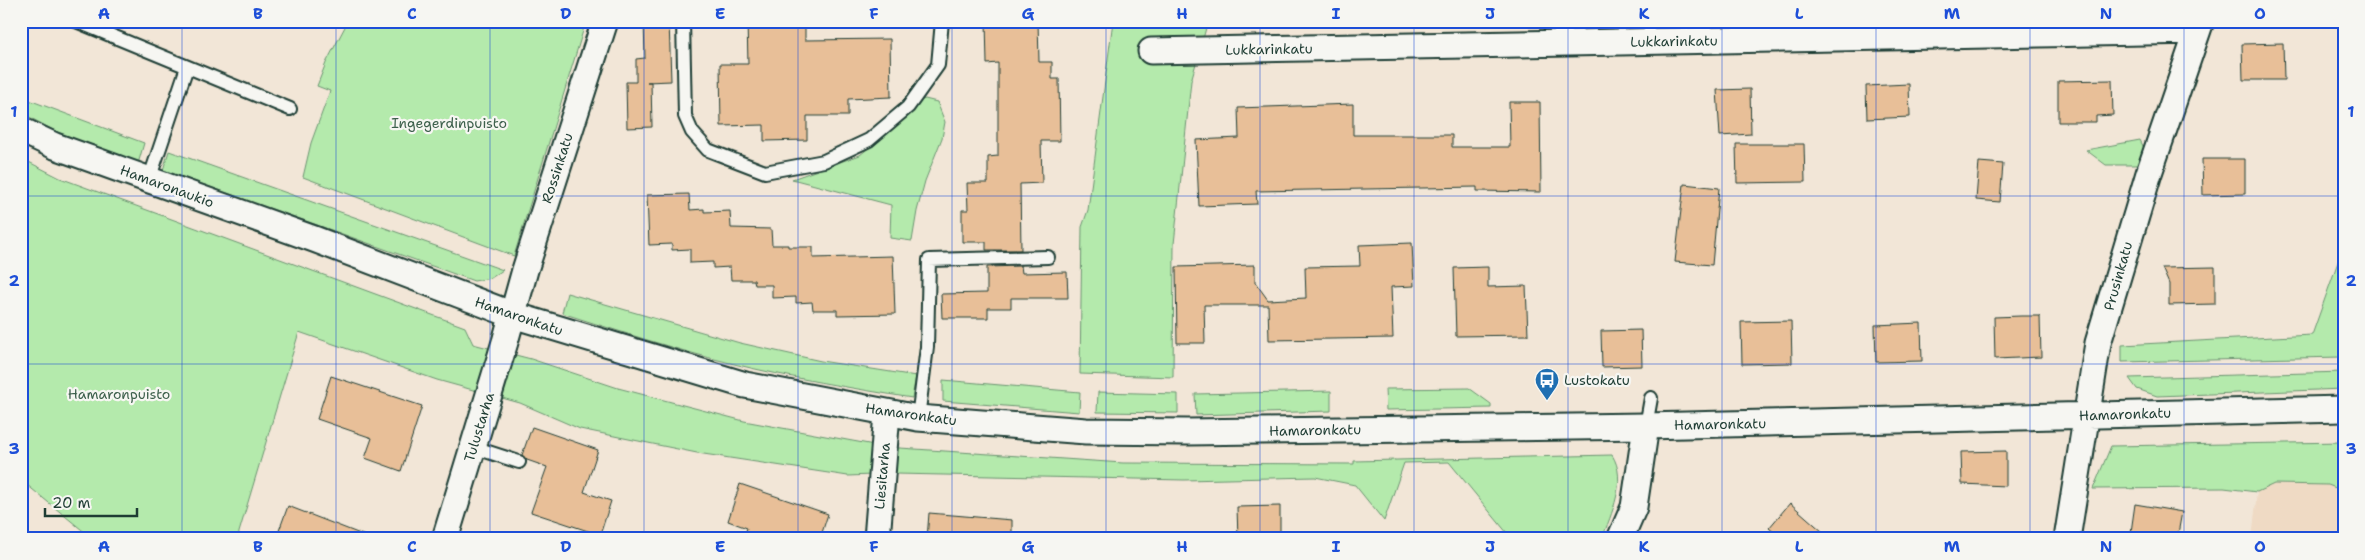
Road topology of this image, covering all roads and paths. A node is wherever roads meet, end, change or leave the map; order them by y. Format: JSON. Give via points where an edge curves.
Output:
{"nodes":[{"id":1,"x":76,"y":21,"type":"edge"},
{"id":2,"x":605,"y":21,"type":"edge"},
{"id":3,"x":683,"y":21,"type":"edge"},
{"id":4,"x":942,"y":21,"type":"edge"},
{"id":5,"x":2199,"y":26,"type":"edge"},
{"id":6,"x":1151,"y":51,"type":"dead end"},
{"id":7,"x":188,"y":67,"type":"junction"},
{"id":8,"x":290,"y":109,"type":"dead end"},
{"id":9,"x":21,"y":130,"type":"edge"},
{"id":10,"x":149,"y":180,"type":"junction"},
{"id":11,"x":314,"y":239,"type":"joint"},
{"id":12,"x":1048,"y":257,"type":"dead end"},
{"id":13,"x":513,"y":315,"type":"junction"},
{"id":14,"x":1651,"y":398,"type":"dead end"},
{"id":15,"x":2344,"y":409,"type":"edge"},
{"id":16,"x":888,"y":413,"type":"junction"},
{"id":17,"x":2088,"y":415,"type":"junction"},
{"id":18,"x":918,"y":418,"type":"junction"},
{"id":19,"x":1646,"y":426,"type":"junction"},
{"id":20,"x":473,"y":447,"type":"junction"},
{"id":21,"x":518,"y":462,"type":"dead end"},
{"id":22,"x":445,"y":539,"type":"edge"},
{"id":23,"x":877,"y":539,"type":"edge"},
{"id":24,"x":1620,"y":539,"type":"edge"},
{"id":25,"x":2067,"y":539,"type":"edge"}],
"edges":[{"from":1,"to":7,"type":"lane"},
{"from":2,"to":13,"type":"street","name":"Rossinkatu","via":[[524,270]]},
{"from":3,"to":4,"type":"lane","via":[[685,116],[692,132],[708,150],[765,172],[824,161],[869,140],[920,92],[938,64]]},
{"from":5,"to":6,"type":"street","name":"Lukkarinkatu"},
{"from":5,"to":17,"type":"street","name":"Prusinkatu","via":[[2149,173],[2098,343]]},
{"from":7,"to":8,"type":"lane"},
{"from":7,"to":10,"type":"lane"},
{"from":9,"to":10,"type":"street","name":"Hamaronaukio"},
{"from":10,"to":11,"type":"street","name":"Hamaronaukio"},
{"from":11,"to":13,"type":"street","name":"Hamaronkatu"},
{"from":12,"to":18,"type":"lane","via":[[929,260],[927,347]]},
{"from":13,"to":16,"type":"street","name":"Hamaronkatu","via":[[745,385]]},
{"from":13,"to":20,"type":"street","name":"Tulustarha"},
{"from":14,"to":19,"type":"lane"},
{"from":15,"to":17,"type":"street","name":"Hamaronkatu"},
{"from":16,"to":18,"type":"street","name":"Hamaronkatu"},
{"from":16,"to":23,"type":"street","name":"Liesitarha"},
{"from":17,"to":19,"type":"street","name":"Hamaronkatu"},
{"from":17,"to":25,"type":"street","name":"Prusinkatu"},
{"from":18,"to":19,"type":"street","name":"Hamaronkatu","via":[[1095,431]]},
{"from":19,"to":24,"type":"street","via":[[1634,507]]},
{"from":20,"to":21,"type":"lane"},
{"from":20,"to":22,"type":"street","name":"Tulustarha"}]}
